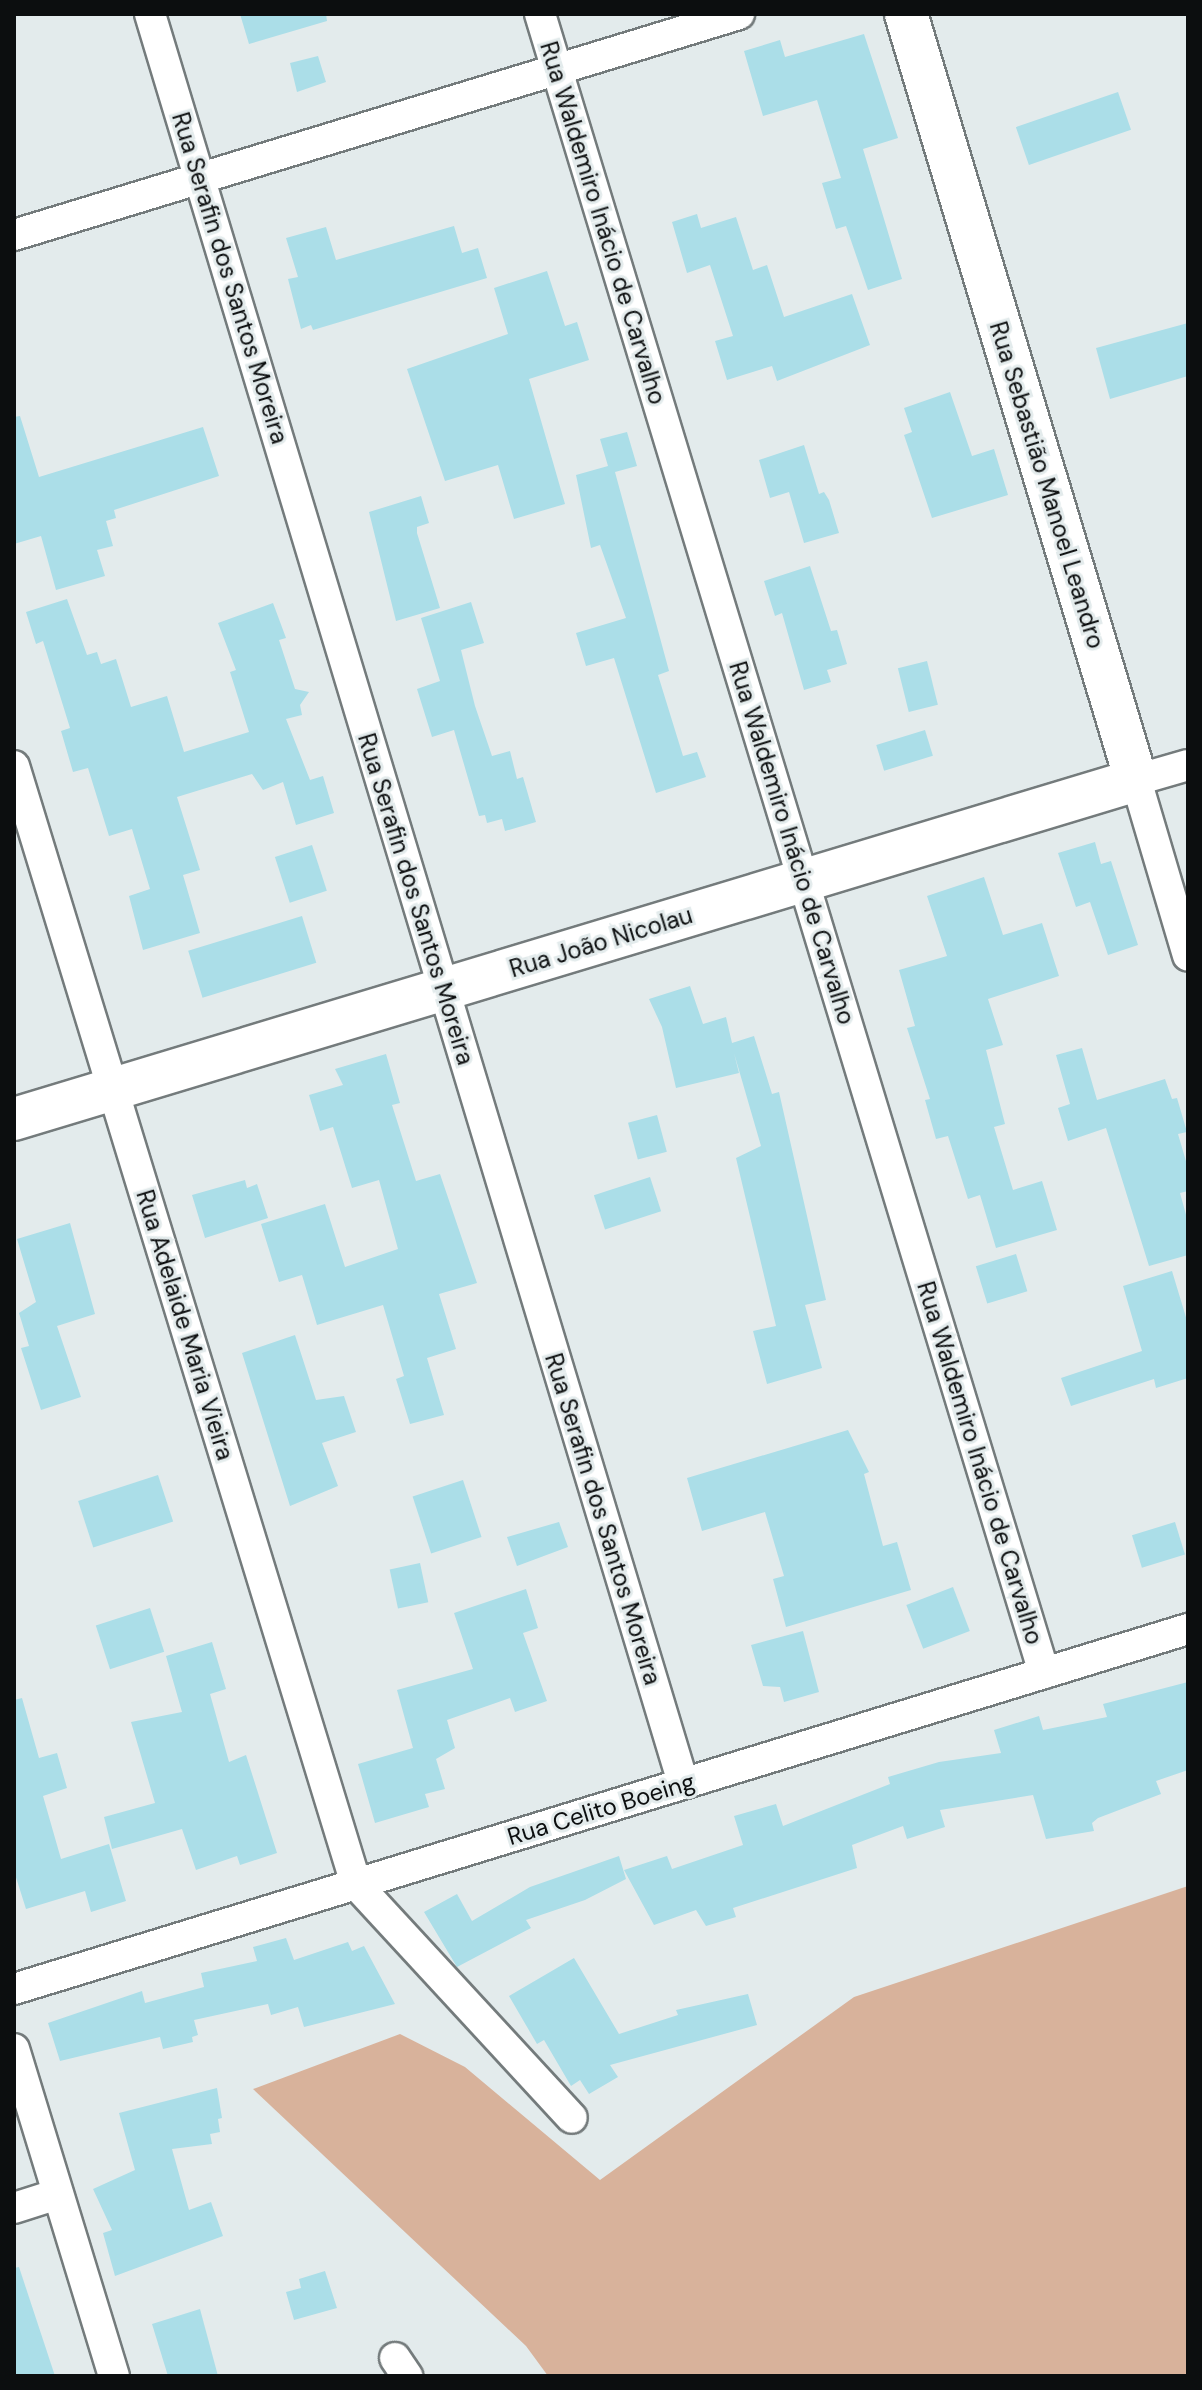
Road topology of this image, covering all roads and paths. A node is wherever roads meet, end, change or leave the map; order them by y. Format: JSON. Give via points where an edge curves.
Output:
{"nodes":[{"id":1,"x":150,"y":14,"type":"edge"},
{"id":2,"x":540,"y":14,"type":"edge"},
{"id":3,"x":739,"y":14,"type":"edge"},
{"id":4,"x":906,"y":14,"type":"edge"},
{"id":5,"x":557,"y":70,"type":"junction"},
{"id":6,"x":200,"y":178,"type":"junction"},
{"id":7,"x":14,"y":235,"type":"edge"},
{"id":8,"x":1188,"y":765,"type":"edge"},
{"id":9,"x":14,"y":766,"type":"edge"},
{"id":10,"x":1136,"y":780,"type":"junction"},
{"id":11,"x":803,"y":881,"type":"junction"},
{"id":12,"x":1188,"y":955,"type":"edge"},
{"id":13,"x":443,"y":989,"type":"junction"},
{"id":14,"x":113,"y":1089,"type":"junction"},
{"id":15,"x":14,"y":1119,"type":"edge"},
{"id":16,"x":1188,"y":1629,"type":"edge"},
{"id":17,"x":1044,"y":1673,"type":"junction"},
{"id":18,"x":683,"y":1783,"type":"junction"},
{"id":19,"x":356,"y":1884,"type":"junction"},
{"id":20,"x":14,"y":1989,"type":"edge"},
{"id":21,"x":14,"y":2049,"type":"edge"},
{"id":22,"x":572,"y":2118,"type":"dead end"},
{"id":23,"x":58,"y":2194,"type":"junction"},
{"id":24,"x":14,"y":2208,"type":"edge"},
{"id":25,"x":114,"y":2376,"type":"edge"}],
"edges":[{"from":1,"to":6,"type":"street","name":"Rua Serafin dos Santos Moreira"},
{"from":2,"to":5,"type":"street","name":"Rua Waldemiro Inácio de Carvalho"},
{"from":3,"to":5,"type":"street"},
{"from":4,"to":10,"type":"street","name":"Rua Sebastião Manoel Leandro"},
{"from":5,"to":6,"type":"street"},
{"from":5,"to":11,"type":"street","name":"Rua Waldemiro Inácio de Carvalho"},
{"from":6,"to":7,"type":"street"},
{"from":6,"to":13,"type":"street","name":"Rua Serafin dos Santos Moreira"},
{"from":8,"to":10,"type":"street","name":"Rua João Nicolau"},
{"from":9,"to":14,"type":"street","name":"Rua Adelaide Maria Vieira"},
{"from":10,"to":11,"type":"street","name":"Rua João Nicolau"},
{"from":10,"to":12,"type":"street","name":"Rua Sebastião Manoel Leandro"},
{"from":11,"to":13,"type":"street","name":"Rua João Nicolau"},
{"from":11,"to":17,"type":"street","name":"Rua Waldemiro Inácio de Carvalho"},
{"from":13,"to":14,"type":"street","name":"Rua João Nicolau"},
{"from":13,"to":18,"type":"street","name":"Rua Serafin dos Santos Moreira"},
{"from":14,"to":15,"type":"street","name":"Rua João Nicolau"},
{"from":14,"to":19,"type":"street","name":"Rua Adelaide Maria Vieira"},
{"from":16,"to":17,"type":"street","name":"Rua Celito Boeing"},
{"from":17,"to":18,"type":"street","name":"Rua Celito Boeing"},
{"from":18,"to":19,"type":"street","name":"Rua Celito Boeing"},
{"from":19,"to":20,"type":"street","name":"Rua Celito Boeing"},
{"from":19,"to":22,"type":"street"},
{"from":21,"to":23,"type":"street"},
{"from":23,"to":24,"type":"street"},
{"from":23,"to":25,"type":"street"}]}
